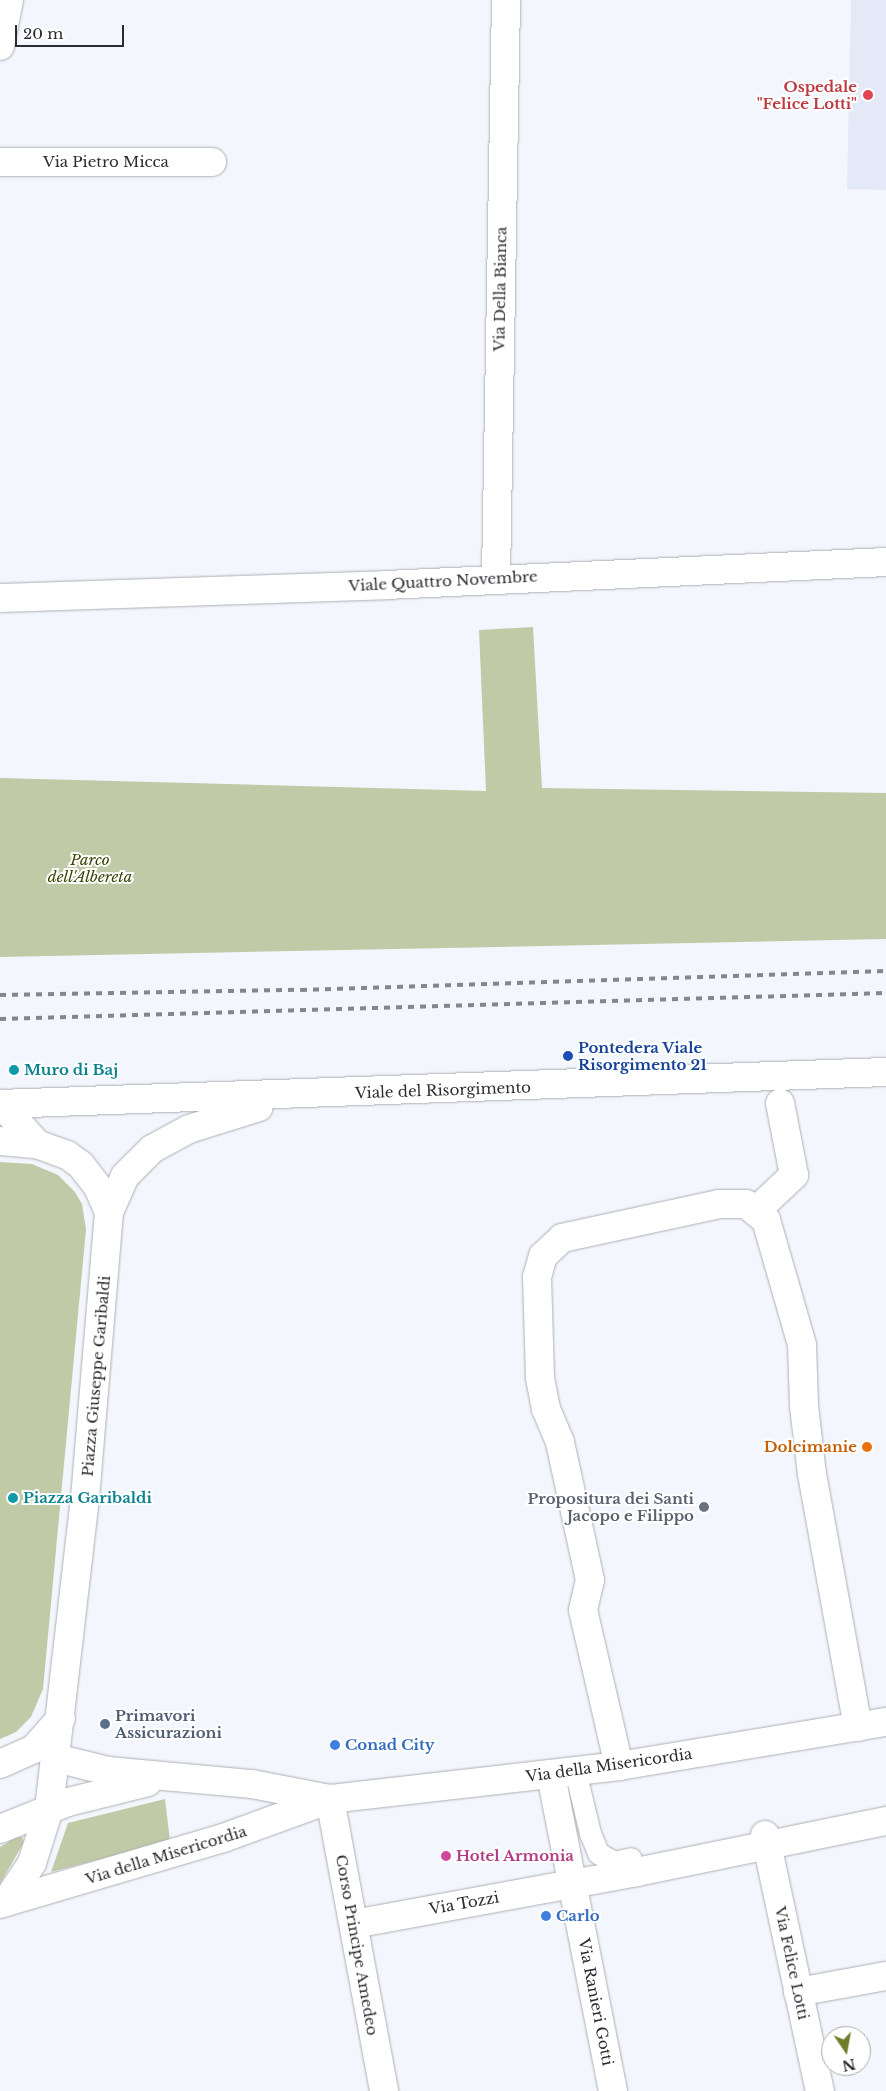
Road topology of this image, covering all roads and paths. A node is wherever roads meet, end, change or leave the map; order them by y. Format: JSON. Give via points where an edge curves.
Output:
{"nodes":[{"id":1,"x":9,"y":0,"type":"edge"},
{"id":2,"x":506,"y":0,"type":"edge"},
{"id":3,"x":0,"y":46,"type":"edge"},
{"id":4,"x":0,"y":162,"type":"edge"},
{"id":5,"x":212,"y":162,"type":"dead end"},
{"id":6,"x":886,"y":562,"type":"edge"},
{"id":7,"x":496,"y":578,"type":"junction"},
{"id":8,"x":0,"y":598,"type":"edge"},
{"id":9,"x":886,"y":1072,"type":"edge"},
{"id":10,"x":295,"y":1096,"type":"junction"},
{"id":11,"x":780,"y":1103,"type":"dead end"},
{"id":12,"x":0,"y":1105,"type":"edge"},
{"id":13,"x":0,"y":1141,"type":"edge"},
{"id":14,"x":37,"y":1144,"type":"junction"},
{"id":15,"x":757,"y":1210,"type":"junction"},
{"id":16,"x":109,"y":1212,"type":"junction"},
{"id":17,"x":61,"y":1718,"type":"junction"},
{"id":18,"x":886,"y":1722,"type":"edge"},
{"id":19,"x":858,"y":1727,"type":"junction"},
{"id":20,"x":56,"y":1758,"type":"junction"},
{"id":21,"x":0,"y":1764,"type":"edge"},
{"id":22,"x":619,"y":1766,"type":"junction"},
{"id":23,"x":563,"y":1773,"type":"junction"},
{"id":24,"x":166,"y":1778,"type":"junction"},
{"id":25,"x":330,"y":1799,"type":"junction"},
{"id":26,"x":50,"y":1809,"type":"junction"},
{"id":27,"x":886,"y":1821,"type":"edge"},
{"id":28,"x":0,"y":1829,"type":"edge"},
{"id":29,"x":766,"y":1841,"type":"junction"},
{"id":30,"x":631,"y":1858,"type":"dead end"},
{"id":31,"x":574,"y":1884,"type":"junction"},
{"id":32,"x":3,"y":1903,"type":"edge"},
{"id":33,"x":354,"y":1924,"type":"junction"},
{"id":34,"x":886,"y":1976,"type":"edge"},
{"id":35,"x":798,"y":1992,"type":"junction"},
{"id":36,"x":384,"y":2091,"type":"edge"},
{"id":37,"x":613,"y":2091,"type":"edge"},
{"id":38,"x":820,"y":2091,"type":"edge"}],
"edges":[{"from":1,"to":3,"type":"street"},
{"from":2,"to":7,"type":"street","name":"Via Della Bianca"},
{"from":4,"to":5,"type":"street","name":"Via Pietro Micca"},
{"from":6,"to":7,"type":"street","name":"Viale Quattro Novembre"},
{"from":7,"to":8,"type":"street","name":"Viale Quattro Novembre"},
{"from":9,"to":10,"type":"street","name":"Viale del Risorgimento"},
{"from":10,"to":12,"type":"street","name":"Viale del Risorgimento"},
{"from":10,"to":16,"type":"street","name":"Piazza Giuseppe Garibaldi","via":[[163,1141],[132,1167]]},
{"from":11,"to":15,"type":"street","via":[[794,1176]]},
{"from":12,"to":14,"type":"street","name":"Piazza Giuseppe Garibaldi"},
{"from":13,"to":14,"type":"street","name":"Piazza Giuseppe Garibaldi"},
{"from":14,"to":16,"type":"street","name":"Piazza Giuseppe Garibaldi","via":[[80,1165],[98,1187]]},
{"from":15,"to":19,"type":"street","via":[[769,1226],[802,1345],[802,1386],[810,1457]]},
{"from":15,"to":22,"type":"street","via":[[740,1203],[719,1204],[586,1230],[555,1242],[539,1266],[536,1303],[540,1377],[546,1409],[560,1442],[590,1580],[583,1610]]},
{"from":16,"to":17,"type":"street","name":"Piazza Giuseppe Garibaldi","via":[[85,1498]]},
{"from":17,"to":20,"type":"street","name":"Piazza Giuseppe Garibaldi"},
{"from":17,"to":21,"type":"street","via":[[34,1749]]},
{"from":18,"to":19,"type":"street","name":"Via della Misericordia"},
{"from":19,"to":22,"type":"street","name":"Via della Misericordia"},
{"from":20,"to":24,"type":"street","name":"Via della Misericordia","via":[[108,1770]]},
{"from":20,"to":26,"type":"street","name":"Piazza Giuseppe Garibaldi"},
{"from":22,"to":23,"type":"street","name":"Via della Misericordia"},
{"from":23,"to":25,"type":"street","name":"Via della Misericordia"},
{"from":23,"to":30,"type":"lane","via":[[598,1853],[614,1862]]},
{"from":23,"to":31,"type":"street","name":"Via Ranieri Gotti"},
{"from":24,"to":25,"type":"street","name":"Via della Misericordia","via":[[252,1784]]},
{"from":24,"to":26,"type":"street","name":"Via della Misericordia"},
{"from":25,"to":32,"type":"street","name":"Via della Misericordia","via":[[223,1838]]},
{"from":25,"to":33,"type":"street","name":"Corso Principe Amedeo"},
{"from":26,"to":28,"type":"street","name":"Via della Misericordia"},
{"from":26,"to":32,"type":"street","name":"Piazza Giuseppe Garibaldi","via":[[32,1863]]},
{"from":27,"to":29,"type":"street","name":"Via Tozzi"},
{"from":29,"to":31,"type":"street","name":"Via Tozzi"},
{"from":29,"to":35,"type":"street","name":"Via Felice Lotti"},
{"from":31,"to":33,"type":"street","name":"Via Tozzi"},
{"from":31,"to":37,"type":"street","name":"Via Ranieri Gotti"},
{"from":33,"to":36,"type":"street","name":"Corso Principe Amedeo"},
{"from":34,"to":35,"type":"street"},
{"from":35,"to":38,"type":"street","name":"Via Felice Lotti"}]}
